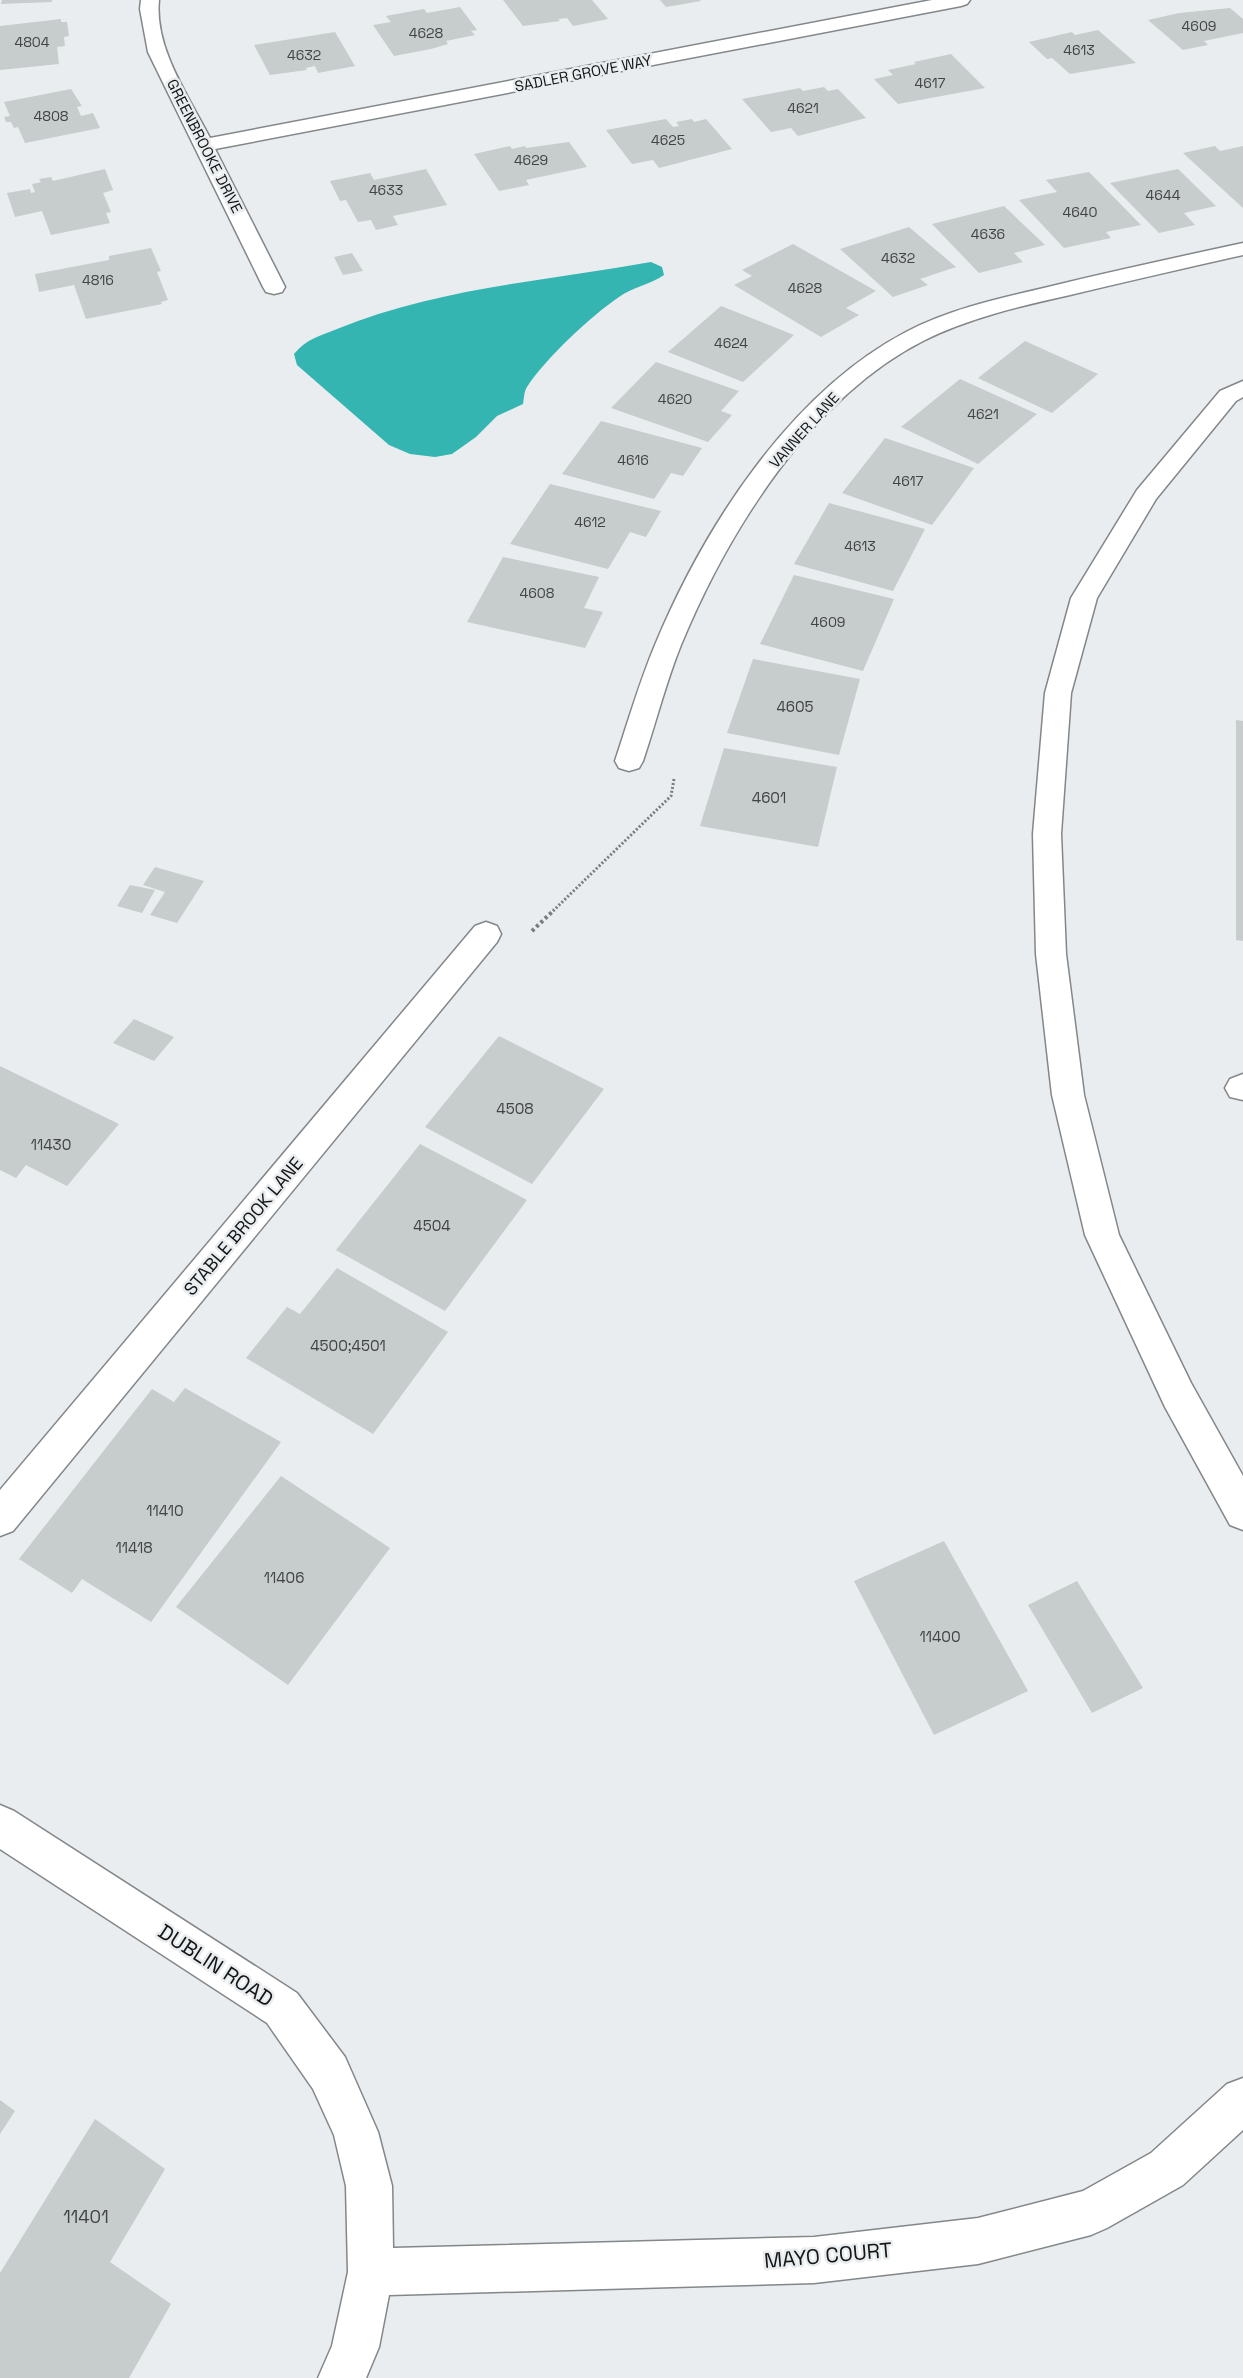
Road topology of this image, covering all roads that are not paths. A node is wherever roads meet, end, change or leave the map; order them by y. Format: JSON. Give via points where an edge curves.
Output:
{"nodes":[{"id":1,"x":150,"y":0,"type":"edge"},
{"id":2,"x":962,"y":0,"type":"edge"},
{"id":3,"x":205,"y":145,"type":"junction"},
{"id":4,"x":1243,"y":249,"type":"edge"},
{"id":5,"x":274,"y":287,"type":"dead end"},
{"id":6,"x":1236,"y":392,"type":"edge"},
{"id":7,"x":629,"y":761,"type":"road end"},
{"id":8,"x":486,"y":934,"type":"road end"},
{"id":9,"x":1243,"y":1512,"type":"edge"},
{"id":10,"x":0,"y":1518,"type":"edge"},
{"id":11,"x":0,"y":1825,"type":"edge"},
{"id":12,"x":1243,"y":2100,"type":"edge"},
{"id":13,"x":371,"y":2272,"type":"junction"},
{"id":14,"x":342,"y":2378,"type":"edge"}],
"edges":[{"from":1,"to":3,"type":"street","name":"GREENBROOKE DRIVE","via":[[157,52]]},
{"from":2,"to":3,"type":"street","name":"SADLER GROVE WAY"},
{"from":3,"to":5,"type":"street","name":"GREENBROOKE DRIVE"},
{"from":4,"to":7,"type":"street","name":"VANNER LANE","via":[[965,315],[913,337],[864,368],[822,405],[789,442],[724,536],[668,645]]},
{"from":6,"to":9,"type":"street","via":[[1146,495],[1084,598],[1058,693],[1047,834],[1051,954],[1068,1095],[1102,1235],[1178,1395]]},
{"from":8,"to":10,"type":"street","name":"STABLE BROOK LANE"},
{"from":11,"to":13,"type":"street","name":"DUBLIN ROAD","via":[[282,2008],[329,2073],[356,2132],[369,2186]]},
{"from":12,"to":13,"type":"street","name":"MAYO COURT","via":[[1167,2169],[1091,2212],[978,2241],[814,2260]]},
{"from":13,"to":14,"type":"street","name":"DUBLIN ROAD","via":[[355,2347]]}]}
